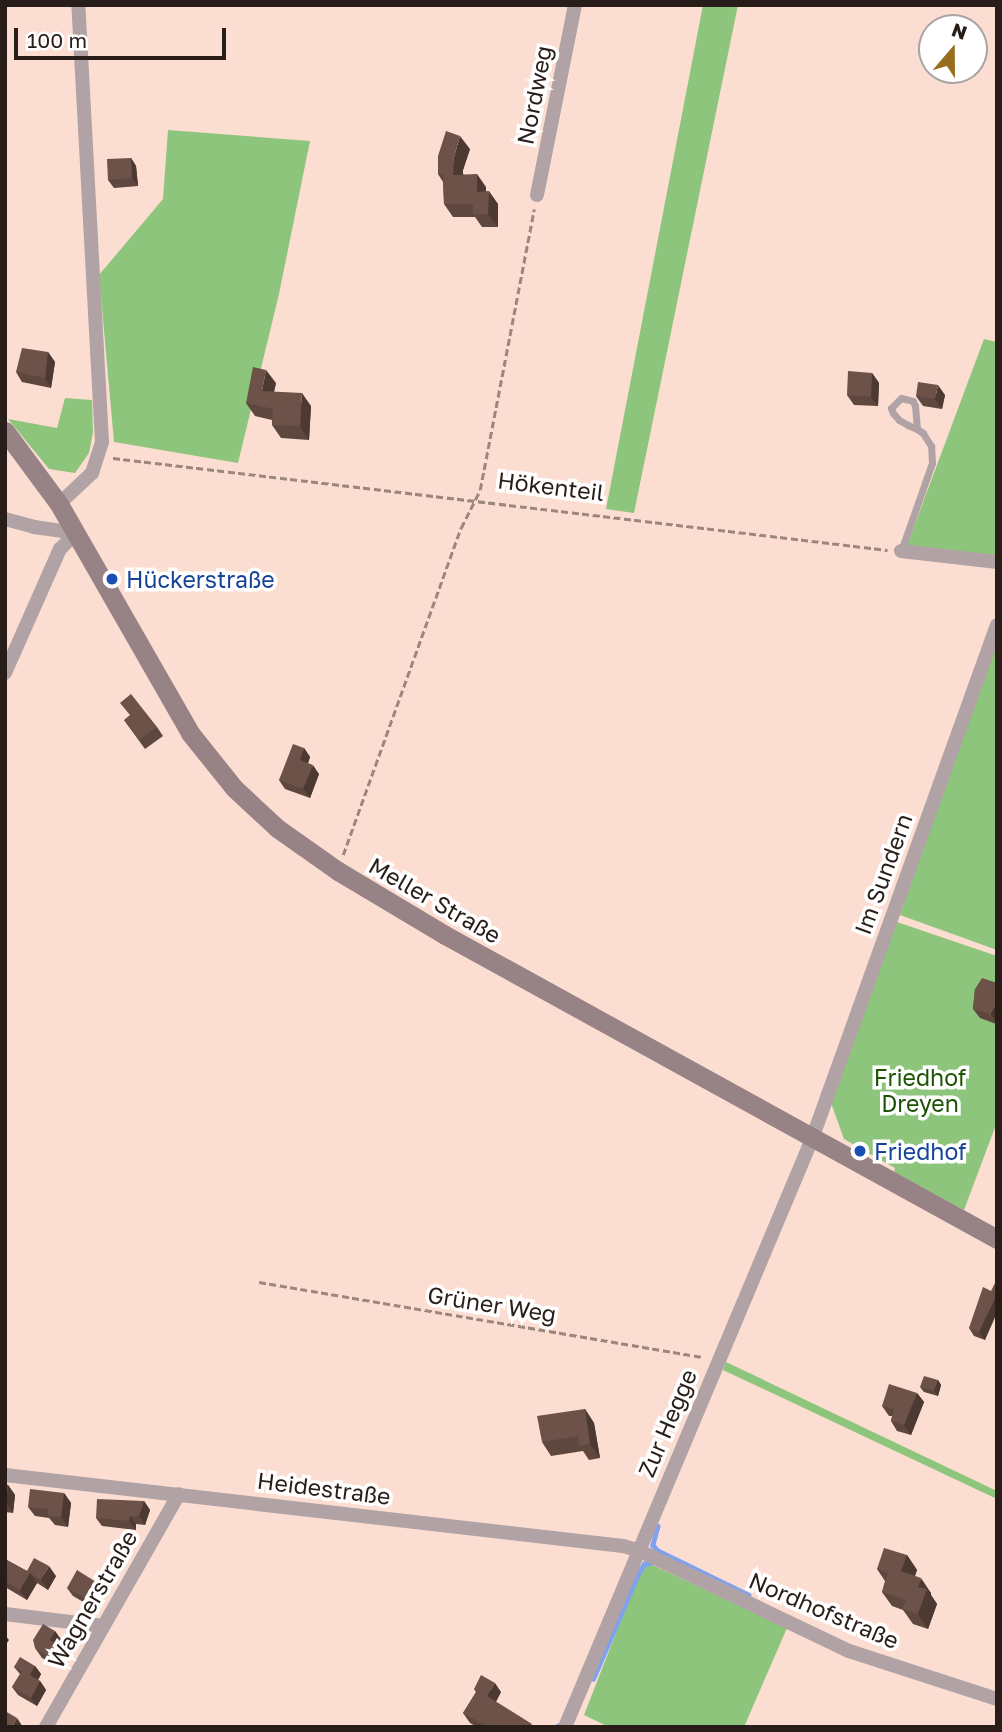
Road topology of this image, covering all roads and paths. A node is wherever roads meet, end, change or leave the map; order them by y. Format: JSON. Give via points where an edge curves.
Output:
{"nodes":[{"id":1,"x":78,"y":5,"type":"edge"},
{"id":2,"x":575,"y":5,"type":"edge"},
{"id":3,"x":537,"y":195,"type":"joint"},
{"id":4,"x":917,"y":429,"type":"junction"},
{"id":5,"x":5,"y":431,"type":"edge"},
{"id":6,"x":99,"y":458,"type":"junction"},
{"id":7,"x":475,"y":500,"type":"junction"},
{"id":8,"x":59,"y":504,"type":"junction"},
{"id":9,"x":5,"y":519,"type":"edge"},
{"id":10,"x":76,"y":533,"type":"junction"},
{"id":11,"x":901,"y":551,"type":"junction"},
{"id":12,"x":997,"y":562,"type":"edge"},
{"id":13,"x":997,"y":625,"type":"edge"},
{"id":14,"x":5,"y":673,"type":"edge"},
{"id":15,"x":338,"y":871,"type":"junction"},
{"id":16,"x":812,"y":1139,"type":"junction"},
{"id":17,"x":997,"y":1239,"type":"edge"},
{"id":18,"x":259,"y":1282,"type":"dead end"},
{"id":19,"x":718,"y":1362,"type":"junction"},
{"id":20,"x":5,"y":1475,"type":"edge"},
{"id":21,"x":179,"y":1494,"type":"junction"},
{"id":22,"x":638,"y":1550,"type":"junction"},
{"id":23,"x":5,"y":1614,"type":"edge"},
{"id":24,"x":103,"y":1626,"type":"junction"},
{"id":25,"x":997,"y":1699,"type":"edge"},
{"id":26,"x":46,"y":1727,"type":"edge"},
{"id":27,"x":565,"y":1727,"type":"edge"}],
"edges":[{"from":1,"to":6,"type":"street","via":[[102,442]]},
{"from":2,"to":3,"type":"street","name":"Nordweg"},
{"from":3,"to":7,"type":"path"},
{"from":4,"to":4,"type":"lane","via":[[893,413],[891,408],[901,398],[913,401]]},
{"from":4,"to":11,"type":"lane","via":[[931,446],[932,463]]},
{"from":5,"to":8,"type":"main road","name":"Meller Straße"},
{"from":6,"to":7,"type":"path","name":"Hökenteil"},
{"from":6,"to":8,"type":"street","via":[[79,488]]},
{"from":7,"to":11,"type":"path","name":"Hökenteil"},
{"from":7,"to":15,"type":"path"},
{"from":8,"to":10,"type":"main road","name":"Meller Straße"},
{"from":9,"to":10,"type":"street"},
{"from":10,"to":14,"type":"street","via":[[60,549]]},
{"from":10,"to":15,"type":"main road","name":"Meller Straße","via":[[190,733],[234,788],[277,828]]},
{"from":11,"to":12,"type":"street"},
{"from":13,"to":16,"type":"street","name":"Im Sundern"},
{"from":15,"to":16,"type":"main road","name":"Meller Straße","via":[[444,935]]},
{"from":16,"to":17,"type":"main road","name":"Meller Straße"},
{"from":16,"to":19,"type":"street","name":"Zur Hegge"},
{"from":18,"to":19,"type":"path","name":"Grüner Weg","via":[[692,1353]]},
{"from":19,"to":22,"type":"street","name":"Zur Hegge"},
{"from":20,"to":21,"type":"street","name":"Heidestraße"},
{"from":21,"to":22,"type":"street","name":"Heidestraße"},
{"from":21,"to":24,"type":"street","name":"Wagnerstraße"},
{"from":22,"to":25,"type":"street","name":"Nordhofstraße","via":[[849,1651]]},
{"from":22,"to":27,"type":"street","name":"Zur Hegge"},
{"from":23,"to":24,"type":"street"},
{"from":24,"to":26,"type":"street","name":"Wagnerstraße"}]}
